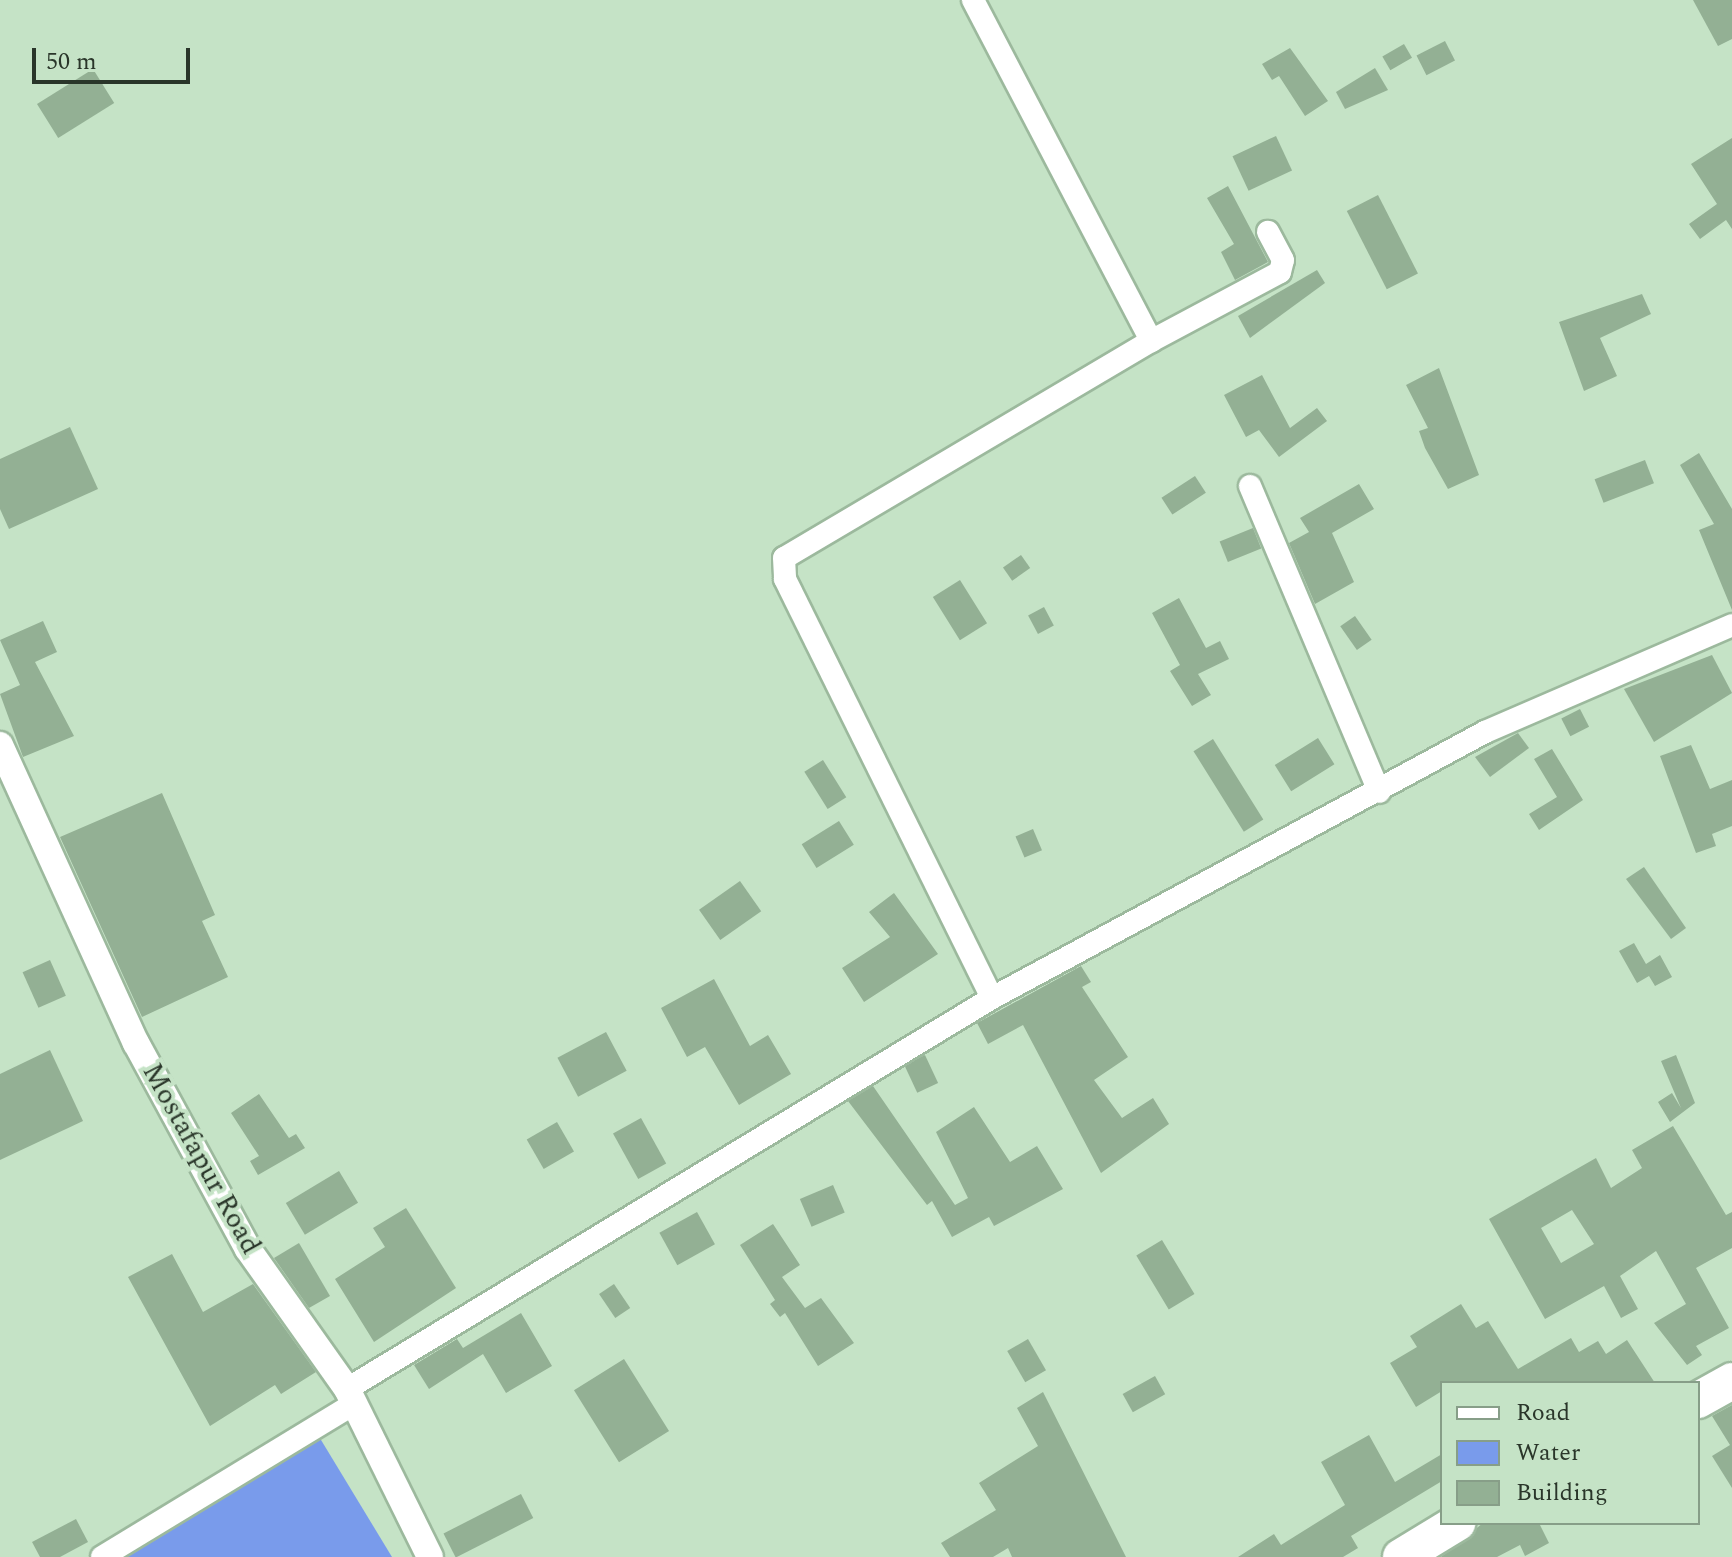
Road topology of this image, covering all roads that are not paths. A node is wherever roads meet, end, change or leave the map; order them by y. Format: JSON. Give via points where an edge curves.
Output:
{"nodes":[{"id":1,"x":973,"y":0,"type":"edge"},
{"id":2,"x":1268,"y":232,"type":"dead end"},
{"id":3,"x":1151,"y":341,"type":"junction"},
{"id":4,"x":1250,"y":486,"type":"dead end"},
{"id":5,"x":1732,"y":625,"type":"edge"},
{"id":6,"x":0,"y":745,"type":"edge"},
{"id":7,"x":1379,"y":792,"type":"junction"},
{"id":8,"x":992,"y":998,"type":"junction"},
{"id":9,"x":1732,"y":1381,"type":"edge"},
{"id":10,"x":351,"y":1396,"type":"junction"},
{"id":11,"x":1700,"y":1399,"type":"edge"},
{"id":12,"x":1454,"y":1525,"type":"edge"},
{"id":13,"x":102,"y":1557,"type":"edge"},
{"id":14,"x":430,"y":1557,"type":"edge"},
{"id":15,"x":1401,"y":1557,"type":"edge"}],
"edges":[{"from":1,"to":3,"type":"street"},
{"from":2,"to":3,"type":"street","via":[[1283,260],[1280,272]]},
{"from":3,"to":8,"type":"street","via":[[784,558],[785,579]]},
{"from":4,"to":7,"type":"street"},
{"from":5,"to":7,"type":"street","via":[[1485,732]]},
{"from":6,"to":10,"type":"street","name":"Mostafapur Road","via":[[144,1057],[248,1249]]},
{"from":7,"to":8,"type":"street"},
{"from":8,"to":10,"type":"street"},
{"from":9,"to":11,"type":"highway"},
{"from":10,"to":13,"type":"street"},
{"from":10,"to":14,"type":"street","name":"Mostafapur Road"},
{"from":12,"to":15,"type":"highway"}]}
